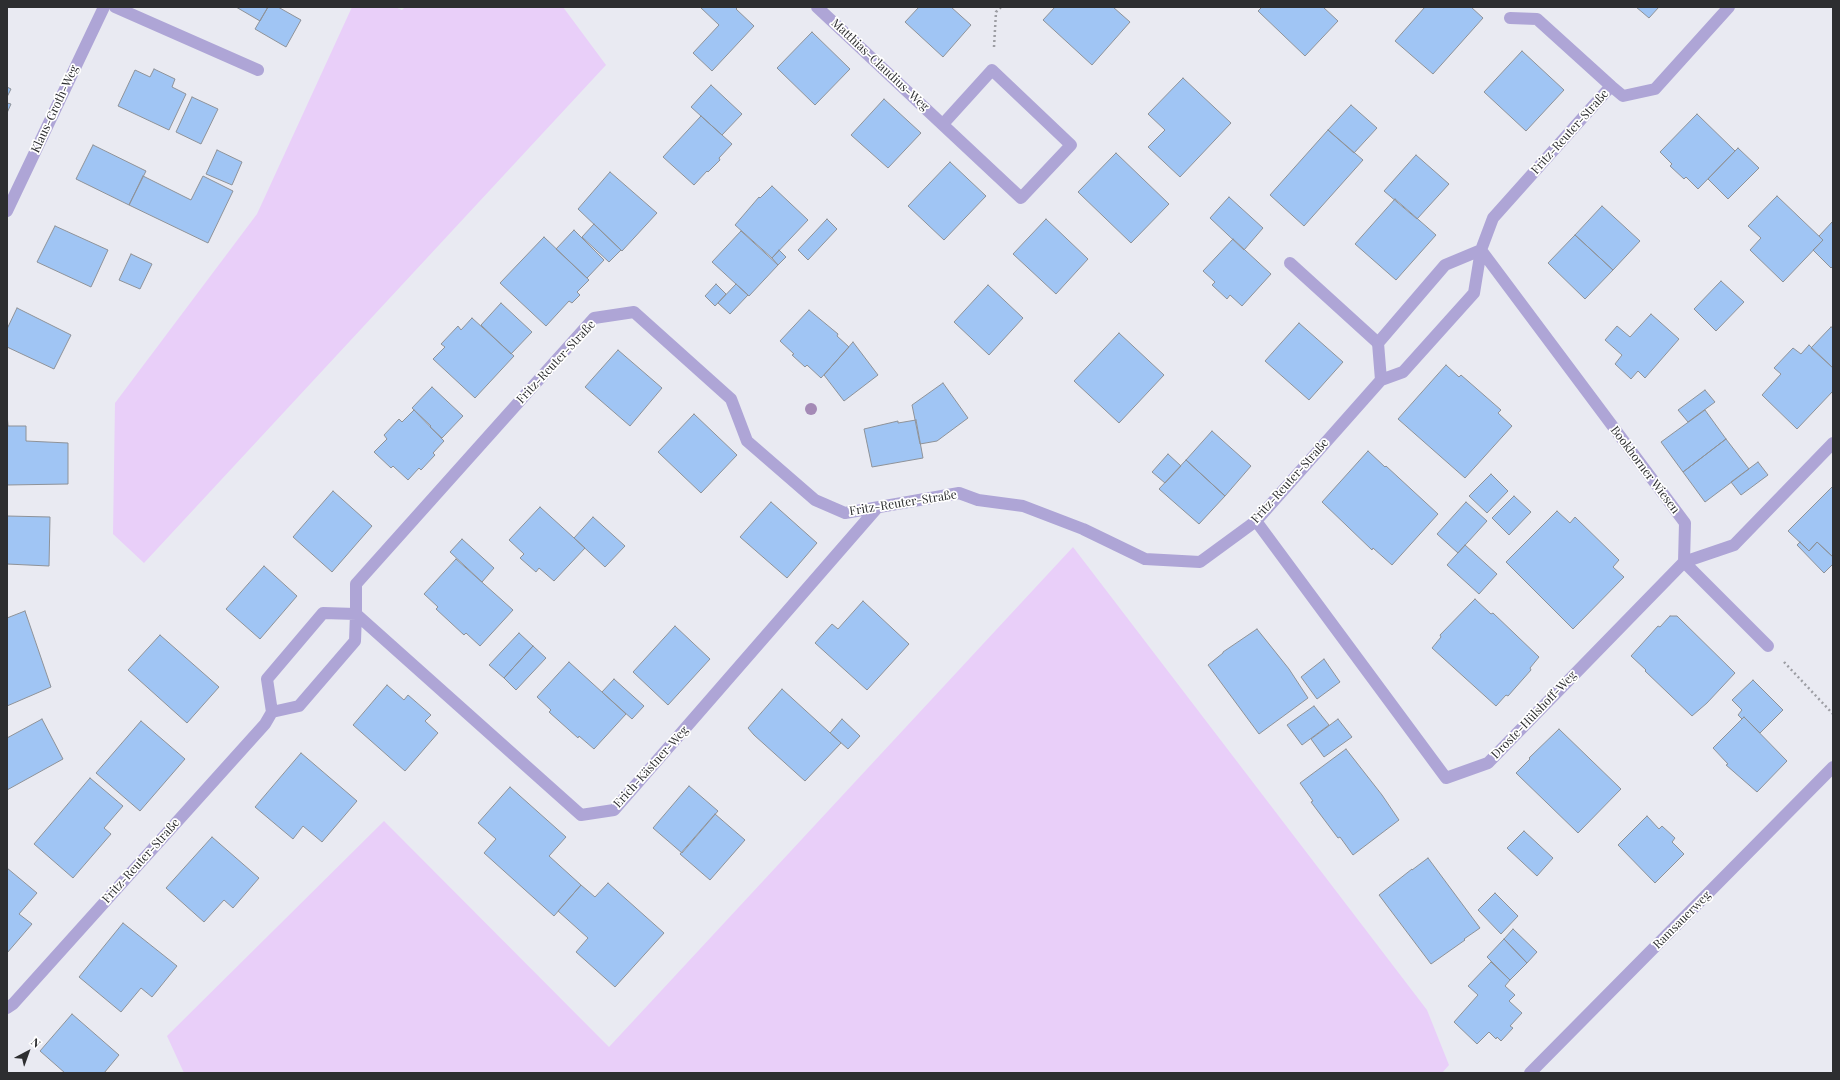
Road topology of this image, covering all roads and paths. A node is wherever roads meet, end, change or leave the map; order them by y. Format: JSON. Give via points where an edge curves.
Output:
{"nodes":[{"id":1,"x":104,"y":7,"type":"edge"},
{"id":2,"x":116,"y":7,"type":"edge"},
{"id":3,"x":817,"y":7,"type":"edge"},
{"id":4,"x":1001,"y":7,"type":"edge"},
{"id":5,"x":1729,"y":7,"type":"edge"},
{"id":6,"x":1510,"y":18,"type":"dead end"},
{"id":7,"x":258,"y":70,"type":"dead end"},
{"id":8,"x":992,"y":70,"type":"junction"},
{"id":9,"x":1611,"y":86,"type":"junction"},
{"id":10,"x":943,"y":124,"type":"junction"},
{"id":11,"x":7,"y":211,"type":"edge"},
{"id":12,"x":1481,"y":250,"type":"junction"},
{"id":13,"x":1290,"y":263,"type":"dead end"},
{"id":14,"x":1378,"y":343,"type":"junction"},
{"id":15,"x":1381,"y":380,"type":"junction"},
{"id":16,"x":1833,"y":443,"type":"edge"},
{"id":17,"x":877,"y":508,"type":"junction"},
{"id":18,"x":1256,"y":521,"type":"junction"},
{"id":19,"x":1684,"y":562,"type":"junction"},
{"id":20,"x":356,"y":614,"type":"junction"},
{"id":21,"x":1768,"y":646,"type":"joint"},
{"id":22,"x":272,"y":712,"type":"junction"},
{"id":23,"x":1833,"y":714,"type":"edge"},
{"id":24,"x":1833,"y":767,"type":"edge"},
{"id":25,"x":7,"y":1008,"type":"edge"},
{"id":26,"x":1530,"y":1073,"type":"edge"}],
"edges":[{"from":1,"to":11,"type":"street","name":"Klaus-Groth-Weg"},
{"from":2,"to":7,"type":"street"},
{"from":3,"to":10,"type":"street","name":"Matthias-Claudius-Weg"},
{"from":4,"to":8,"type":"path","via":[[996,12]]},
{"from":5,"to":9,"type":"street","name":"Fritz-Reuter-Straße","via":[[1655,89],[1623,96]]},
{"from":6,"to":9,"type":"street","via":[[1537,19]]},
{"from":8,"to":10,"type":"street"},
{"from":8,"to":10,"type":"street","name":"Matthias-Claudius-Weg","via":[[1071,145],[1021,198]]},
{"from":9,"to":12,"type":"street","name":"Fritz-Reuter-Straße","via":[[1493,218]]},
{"from":12,"to":14,"type":"street","via":[[1445,265]]},
{"from":12,"to":15,"type":"street","name":"Fritz-Reuter-Straße","via":[[1474,293],[1403,372]]},
{"from":12,"to":19,"type":"street","name":"Bookhorner Wiesen","via":[[1684,523]]},
{"from":13,"to":14,"type":"street"},
{"from":14,"to":15,"type":"street"},
{"from":15,"to":18,"type":"street","name":"Fritz-Reuter-Straße"},
{"from":16,"to":19,"type":"street","via":[[1734,545]]},
{"from":17,"to":18,"type":"street","name":"Fritz-Reuter-Straße","via":[[959,493],[978,500],[1023,506],[1083,529],[1145,559],[1200,562]]},
{"from":17,"to":20,"type":"street","name":"Erich-Kästner-Weg","via":[[614,810],[581,815]]},
{"from":17,"to":20,"type":"street","name":"Fritz-Reuter-Straße","via":[[845,513],[815,500],[747,441],[731,399],[634,312],[594,318],[356,584]]},
{"from":18,"to":19,"type":"street","name":"Droste-Hülshoff-Weg","via":[[1446,778],[1488,763]]},
{"from":19,"to":21,"type":"street"},
{"from":20,"to":22,"type":"street","name":"Fritz-Reuter-Straße","via":[[355,641],[299,706]]},
{"from":20,"to":22,"type":"street","via":[[324,613],[318,619],[267,679]]},
{"from":21,"to":23,"type":"path"},
{"from":22,"to":25,"type":"street","name":"Fritz-Reuter-Straße","via":[[260,729]]},
{"from":24,"to":26,"type":"street","name":"Ramsauerweg"}]}
